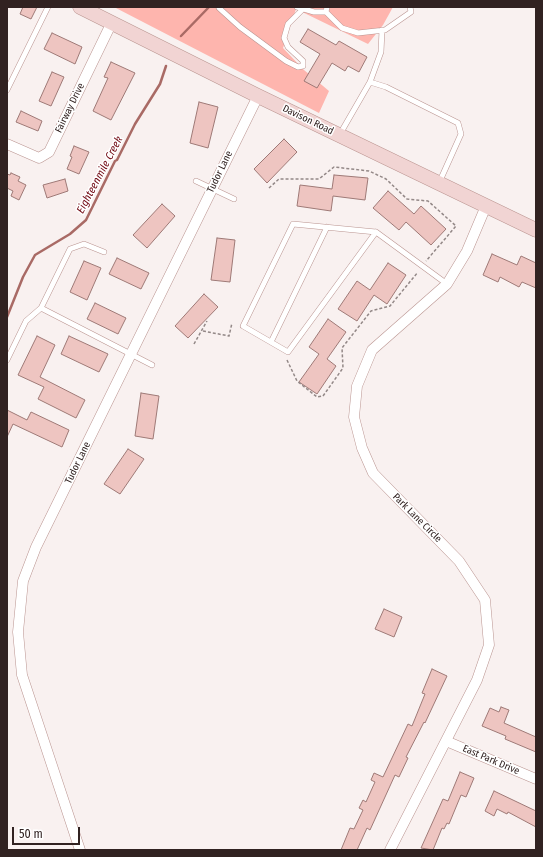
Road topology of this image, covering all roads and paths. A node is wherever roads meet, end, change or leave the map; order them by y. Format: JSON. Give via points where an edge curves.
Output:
{"nodes":[{"id":1,"x":48,"y":7,"type":"edge"},
{"id":2,"x":80,"y":7,"type":"edge"},
{"id":3,"x":410,"y":7,"type":"edge"},
{"id":4,"x":219,"y":8,"type":"edge"},
{"id":5,"x":300,"y":8,"type":"edge"},
{"id":6,"x":326,"y":9,"type":"edge"},
{"id":7,"x":112,"y":22,"type":"junction"},
{"id":8,"x":382,"y":30,"type":"junction"},
{"id":9,"x":370,"y":82,"type":"junction"},
{"id":10,"x":7,"y":90,"type":"edge"},
{"id":11,"x":258,"y":96,"type":"junction"},
{"id":12,"x":340,"y":135,"type":"junction"},
{"id":13,"x":7,"y":144,"type":"edge"},
{"id":14,"x":196,"y":181,"type":"dead end"},
{"id":15,"x":439,"y":183,"type":"junction"},
{"id":16,"x":268,"y":188,"type":"dead end"},
{"id":17,"x":212,"y":189,"type":"junction"},
{"id":18,"x":234,"y":199,"type":"dead end"},
{"id":19,"x":486,"y":206,"type":"junction"},
{"id":20,"x":327,"y":227,"type":"junction"},
{"id":21,"x":536,"y":230,"type":"edge"},
{"id":22,"x":376,"y":232,"type":"junction"},
{"id":23,"x":104,"y":252,"type":"dead end"},
{"id":24,"x":423,"y":266,"type":"junction"},
{"id":25,"x":447,"y":284,"type":"junction"},
{"id":26,"x":41,"y":308,"type":"junction"},
{"id":27,"x":207,"y":321,"type":"dead end"},
{"id":28,"x":232,"y":323,"type":"dead end"},
{"id":29,"x":203,"y":330,"type":"junction"},
{"id":30,"x":271,"y":342,"type":"junction"},
{"id":31,"x":194,"y":344,"type":"dead end"},
{"id":32,"x":131,"y":354,"type":"junction"},
{"id":33,"x":7,"y":360,"type":"edge"},
{"id":34,"x":287,"y":360,"type":"dead end"},
{"id":35,"x":152,"y":365,"type":"dead end"},
{"id":36,"x":446,"y":741,"type":"junction"},
{"id":37,"x":536,"y":779,"type":"edge"},
{"id":38,"x":80,"y":850,"type":"edge"},
{"id":39,"x":390,"y":850,"type":"edge"}],
"edges":[{"from":1,"to":10,"type":"lane"},
{"from":2,"to":7,"type":"street","name":"Davison Road"},
{"from":3,"to":8,"type":"lane","via":[[412,12]]},
{"from":4,"to":5,"type":"lane","via":[[251,35],[298,67],[303,66],[303,61],[288,47],[284,38],[288,24]]},
{"from":5,"to":6,"type":"lane","via":[[314,12]]},
{"from":6,"to":8,"type":"lane","via":[[342,28],[358,33]]},
{"from":7,"to":11,"type":"street","name":"Davison Road"},
{"from":7,"to":13,"type":"street","name":"Fairway Drive","via":[[49,152],[39,158]]},
{"from":8,"to":9,"type":"lane","via":[[381,52]]},
{"from":9,"to":12,"type":"lane"},
{"from":9,"to":15,"type":"lane","via":[[386,87],[458,123],[462,134]]},
{"from":11,"to":12,"type":"street","name":"Davison Road"},
{"from":11,"to":17,"type":"street","name":"Tudor Lane"},
{"from":12,"to":15,"type":"street","name":"Davison Road"},
{"from":14,"to":17,"type":"lane"},
{"from":15,"to":19,"type":"street","name":"Davison Road"},
{"from":16,"to":24,"type":"path","via":[[279,179],[319,179],[334,167],[369,171],[386,179],[407,198],[428,201],[456,226]]},
{"from":17,"to":18,"type":"lane"},
{"from":17,"to":32,"type":"street","name":"Tudor Lane"},
{"from":19,"to":21,"type":"street","name":"Davison Road"},
{"from":19,"to":25,"type":"street","name":"Park Lane Circle","via":[[467,251]]},
{"from":20,"to":22,"type":"lane"},
{"from":20,"to":30,"type":"lane"},
{"from":20,"to":30,"type":"lane","via":[[293,224],[243,326]]},
{"from":22,"to":24,"type":"lane"},
{"from":22,"to":30,"type":"lane","via":[[288,352]]},
{"from":23,"to":26,"type":"lane","via":[[84,244],[70,249]]},
{"from":24,"to":25,"type":"lane"},
{"from":24,"to":34,"type":"path","via":[[390,306],[371,311],[342,348],[343,368],[324,396],[317,397],[297,381]]},
{"from":25,"to":36,"type":"street","name":"Park Lane Circle","via":[[372,350],[357,386],[354,418],[362,448],[373,473],[459,561],[485,600],[489,646],[477,680]]},
{"from":26,"to":32,"type":"lane"},
{"from":26,"to":33,"type":"lane","via":[[26,321]]},
{"from":27,"to":29,"type":"path"},
{"from":28,"to":29,"type":"path","via":[[229,336]]},
{"from":29,"to":31,"type":"path"},
{"from":32,"to":35,"type":"lane"},
{"from":32,"to":38,"type":"street","name":"Tudor Lane","via":[[36,547],[23,581],[18,632],[22,675]]},
{"from":36,"to":37,"type":"street","name":"East Park Drive"},
{"from":36,"to":39,"type":"street","name":"Park Lane Circle"}]}
